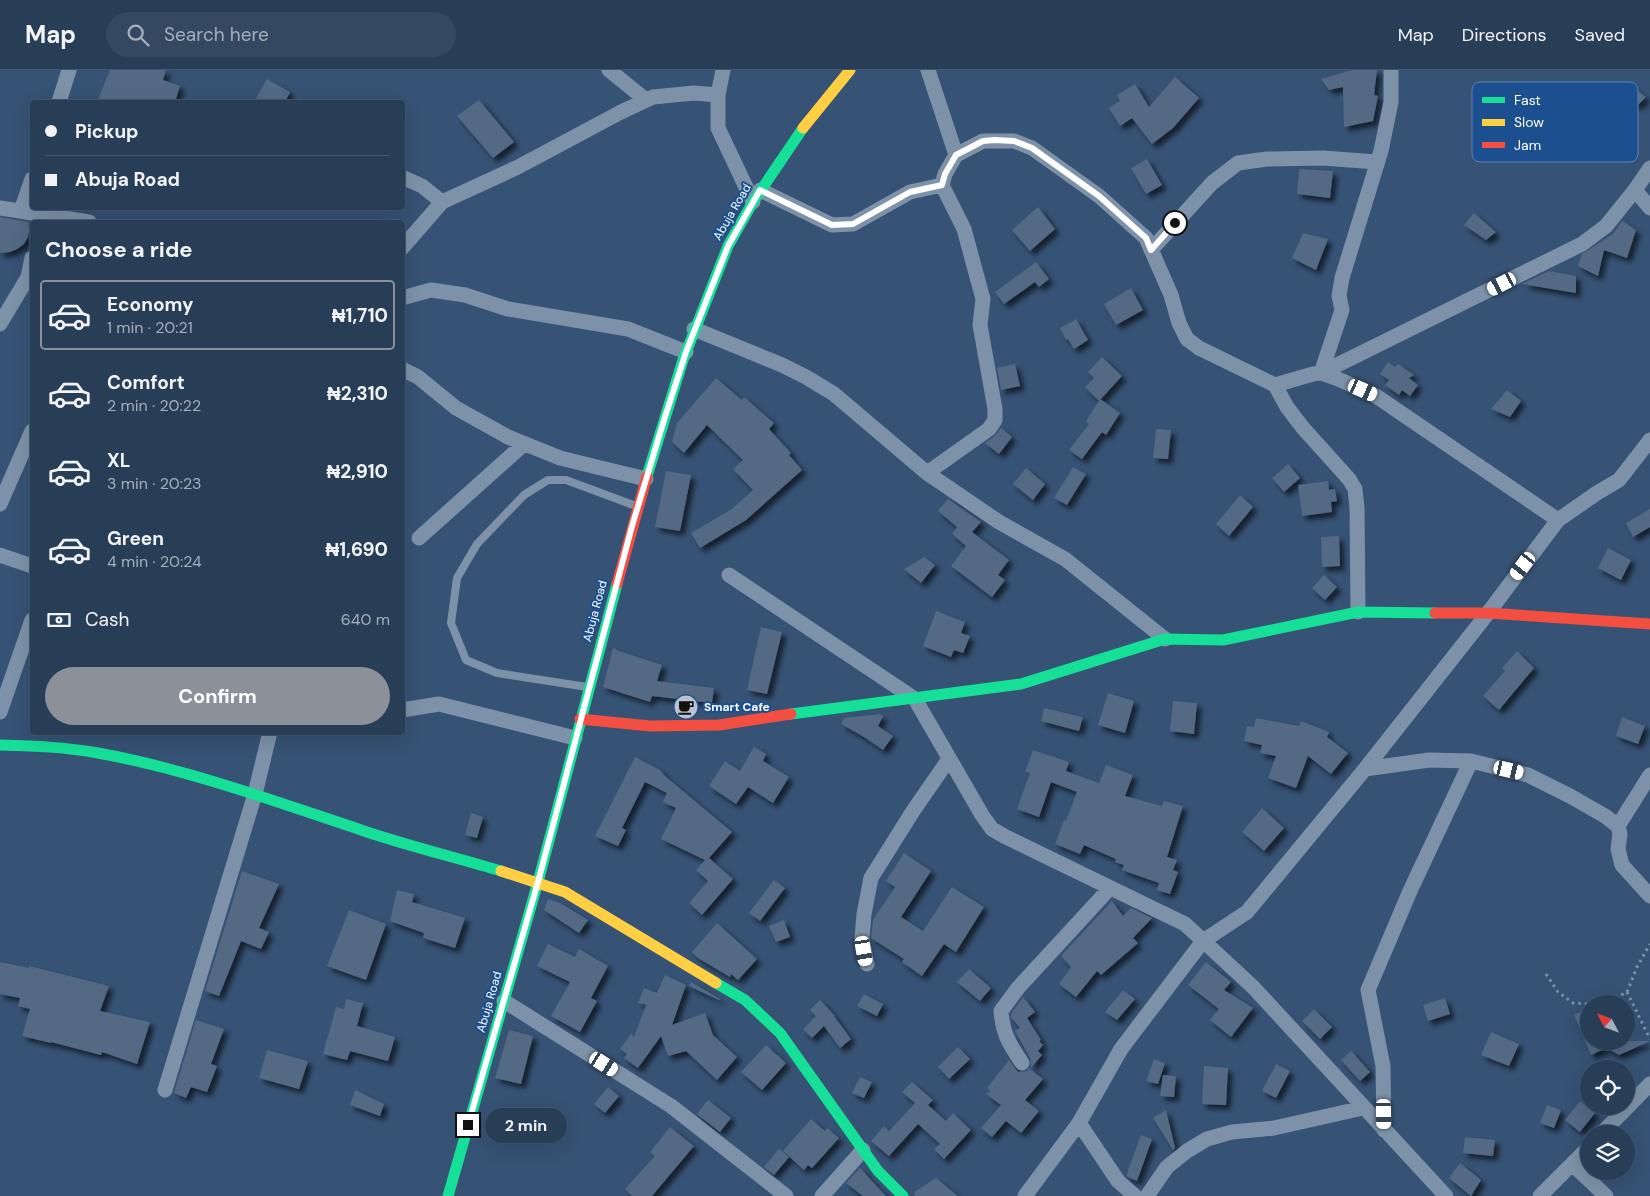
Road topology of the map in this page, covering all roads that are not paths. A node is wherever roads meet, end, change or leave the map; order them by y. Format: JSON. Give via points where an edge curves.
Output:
{"nodes":[{"id":1,"x":69,"y":70,"type":"edge"},
{"id":2,"x":609,"y":70,"type":"edge"},
{"id":3,"x":723,"y":70,"type":"edge"},
{"id":4,"x":850,"y":70,"type":"edge"},
{"id":5,"x":928,"y":70,"type":"edge"},
{"id":6,"x":1391,"y":70,"type":"edge"},
{"id":7,"x":718,"y":95,"type":"junction"},
{"id":8,"x":59,"y":100,"type":"edge"},
{"id":9,"x":646,"y":100,"type":"junction"},
{"id":10,"x":956,"y":155,"type":"junction"},
{"id":11,"x":1377,"y":162,"type":"junction"},
{"id":12,"x":1650,"y":168,"type":"edge"},
{"id":13,"x":405,"y":178,"type":"edge"},
{"id":14,"x":30,"y":185,"type":"edge"},
{"id":15,"x":942,"y":185,"type":"junction"},
{"id":16,"x":1635,"y":190,"type":"junction"},
{"id":17,"x":757,"y":196,"type":"junction"},
{"id":18,"x":442,"y":202,"type":"junction"},
{"id":19,"x":0,"y":208,"type":"edge"},
{"id":20,"x":1650,"y":208,"type":"edge"},
{"id":21,"x":21,"y":211,"type":"junction"},
{"id":22,"x":42,"y":219,"type":"edge"},
{"id":23,"x":58,"y":220,"type":"edge"},
{"id":24,"x":405,"y":245,"type":"edge"},
{"id":25,"x":1151,"y":250,"type":"junction"},
{"id":26,"x":30,"y":268,"type":"edge"},
{"id":27,"x":405,"y":297,"type":"edge"},
{"id":28,"x":0,"y":324,"type":"edge"},
{"id":29,"x":694,"y":330,"type":"junction"},
{"id":30,"x":686,"y":352,"type":"junction"},
{"id":31,"x":405,"y":371,"type":"edge"},
{"id":32,"x":1320,"y":373,"type":"junction"},
{"id":33,"x":1275,"y":385,"type":"junction"},
{"id":34,"x":30,"y":435,"type":"edge"},
{"id":35,"x":1650,"y":440,"type":"edge"},
{"id":36,"x":524,"y":444,"type":"junction"},
{"id":37,"x":927,"y":473,"type":"junction"},
{"id":38,"x":646,"y":479,"type":"junction"},
{"id":39,"x":0,"y":504,"type":"edge"},
{"id":40,"x":638,"y":506,"type":"junction"},
{"id":41,"x":1558,"y":520,"type":"junction"},
{"id":42,"x":419,"y":538,"type":"dead end"},
{"id":43,"x":0,"y":555,"type":"edge"},
{"id":44,"x":30,"y":565,"type":"edge"},
{"id":45,"x":729,"y":575,"type":"dead end"},
{"id":46,"x":1358,"y":612,"type":"junction"},
{"id":47,"x":1488,"y":613,"type":"junction"},
{"id":48,"x":1650,"y":624,"type":"edge"},
{"id":49,"x":30,"y":626,"type":"edge"},
{"id":50,"x":1165,"y":639,"type":"junction"},
{"id":51,"x":589,"y":687,"type":"junction"},
{"id":52,"x":915,"y":699,"type":"junction"},
{"id":53,"x":405,"y":710,"type":"edge"},
{"id":54,"x":0,"y":712,"type":"edge"},
{"id":55,"x":580,"y":719,"type":"junction"},
{"id":56,"x":269,"y":735,"type":"edge"},
{"id":57,"x":575,"y":738,"type":"junction"},
{"id":58,"x":0,"y":745,"type":"edge"},
{"id":59,"x":949,"y":759,"type":"junction"},
{"id":60,"x":1471,"y":761,"type":"junction"},
{"id":61,"x":1365,"y":770,"type":"junction"},
{"id":62,"x":1648,"y":781,"type":"edge"},
{"id":63,"x":255,"y":794,"type":"junction"},
{"id":64,"x":1618,"y":826,"type":"junction"},
{"id":65,"x":538,"y":882,"type":"junction"},
{"id":66,"x":1110,"y":888,"type":"junction"},
{"id":67,"x":1650,"y":896,"type":"edge"},
{"id":68,"x":1203,"y":941,"type":"junction"},
{"id":69,"x":867,"y":964,"type":"dead end"},
{"id":70,"x":504,"y":1001,"type":"junction"},
{"id":71,"x":1022,"y":1063,"type":"dead end"},
{"id":72,"x":1650,"y":1084,"type":"edge"},
{"id":73,"x":165,"y":1090,"type":"dead end"},
{"id":74,"x":1363,"y":1108,"type":"junction"},
{"id":75,"x":1078,"y":1123,"type":"junction"},
{"id":76,"x":1610,"y":1125,"type":"edge"},
{"id":77,"x":1384,"y":1130,"type":"junction"},
{"id":78,"x":863,"y":1150,"type":"junction"},
{"id":79,"x":1580,"y":1156,"type":"edge"},
{"id":80,"x":1572,"y":1164,"type":"junction"},
{"id":81,"x":448,"y":1196,"type":"edge"},
{"id":82,"x":786,"y":1196,"type":"edge"},
{"id":83,"x":822,"y":1196,"type":"edge"},
{"id":84,"x":904,"y":1196,"type":"edge"},
{"id":85,"x":1025,"y":1196,"type":"edge"},
{"id":86,"x":1135,"y":1196,"type":"edge"},
{"id":87,"x":1147,"y":1196,"type":"edge"},
{"id":88,"x":1446,"y":1196,"type":"edge"},
{"id":89,"x":1540,"y":1196,"type":"edge"},
{"id":90,"x":1606,"y":1196,"type":"edge"}],
"edges":[{"from":1,"to":8,"type":"street"},
{"from":2,"to":9,"type":"street"},
{"from":3,"to":7,"type":"street"},
{"from":4,"to":17,"type":"street","name":"Abuja Road","via":[[807,122]]},
{"from":5,"to":10,"type":"street"},
{"from":6,"to":11,"type":"street","via":[[1391,102]]},
{"from":7,"to":9,"type":"street","via":[[694,93]]},
{"from":7,"to":17,"type":"street","via":[[718,128]]},
{"from":9,"to":18,"type":"street","via":[[518,167]]},
{"from":10,"to":15,"type":"street"},
{"from":10,"to":25,"type":"street","via":[[983,141],[1014,141],[1032,148],[1099,196],[1146,238]]},
{"from":11,"to":25,"type":"street","via":[[1267,158],[1238,163],[1212,183]]},
{"from":11,"to":32,"type":"street","via":[[1342,278],[1339,296],[1342,310]]},
{"from":12,"to":16,"type":"street"},
{"from":13,"to":18,"type":"street","via":[[422,186]]},
{"from":14,"to":21,"type":"street"},
{"from":15,"to":17,"type":"street","via":[[910,192],[853,224],[832,225]]},
{"from":15,"to":37,"type":"street","via":[[964,229],[983,299],[980,325],[996,420],[989,429]]},
{"from":16,"to":20,"type":"street"},
{"from":16,"to":32,"type":"street","via":[[1606,226],[1582,244]]},
{"from":17,"to":29,"type":"street","name":"Abuja Road","via":[[728,246]]},
{"from":18,"to":24,"type":"street"},
{"from":19,"to":21,"type":"street"},
{"from":21,"to":22,"type":"street"},
{"from":22,"to":23,"type":"street"},
{"from":25,"to":33,"type":"street","via":[[1187,340]]},
{"from":26,"to":28,"type":"street","via":[[28,277]]},
{"from":27,"to":30,"type":"street","via":[[431,290],[465,295],[508,309],[628,329]]},
{"from":29,"to":30,"type":"street","name":"Abuja Road"},
{"from":29,"to":37,"type":"street","via":[[782,365],[827,390]]},
{"from":30,"to":38,"type":"street","name":"Abuja Road"},
{"from":31,"to":36,"type":"street","via":[[456,408]]},
{"from":32,"to":33,"type":"street"},
{"from":32,"to":41,"type":"street","via":[[1376,396]]},
{"from":33,"to":46,"type":"street","via":[[1303,428],[1355,489]]},
{"from":34,"to":39,"type":"street"},
{"from":35,"to":41,"type":"street","via":[[1619,480]]},
{"from":36,"to":38,"type":"street","via":[[560,458]]},
{"from":36,"to":42,"type":"street"},
{"from":37,"to":50,"type":"street","via":[[999,522],[1066,559]]},
{"from":38,"to":40,"type":"street","name":"Abuja Road"},
{"from":40,"to":51,"type":"street","name":"Abuja Road"},
{"from":40,"to":51,"type":"lane","via":[[566,480],[548,480],[524,495],[476,544],[457,578],[451,624],[466,660],[497,673]]},
{"from":41,"to":47,"type":"street"},
{"from":43,"to":44,"type":"street"},
{"from":45,"to":52,"type":"street"},
{"from":46,"to":47,"type":"street"},
{"from":46,"to":50,"type":"street","via":[[1223,640]]},
{"from":47,"to":48,"type":"street"},
{"from":47,"to":61,"type":"street"},
{"from":49,"to":54,"type":"street"},
{"from":50,"to":52,"type":"street","via":[[1021,684]]},
{"from":51,"to":55,"type":"street","name":"Abuja Road"},
{"from":52,"to":55,"type":"street","via":[[719,725],[650,726]]},
{"from":52,"to":59,"type":"street"},
{"from":53,"to":57,"type":"street","via":[[439,704]]},
{"from":55,"to":57,"type":"street","name":"Abuja Road"},
{"from":56,"to":63,"type":"street"},
{"from":57,"to":65,"type":"street","name":"Abuja Road"},
{"from":58,"to":63,"type":"street","via":[[87,750]]},
{"from":59,"to":66,"type":"street","via":[[992,828]]},
{"from":59,"to":69,"type":"street","via":[[871,878],[862,938]]},
{"from":60,"to":61,"type":"street","via":[[1429,760]]},
{"from":60,"to":64,"type":"street","via":[[1528,775]]},
{"from":60,"to":77,"type":"street","via":[[1368,990],[1383,1066]]},
{"from":61,"to":68,"type":"street","via":[[1247,912]]},
{"from":62,"to":64,"type":"street"},
{"from":63,"to":65,"type":"street","via":[[374,834]]},
{"from":63,"to":73,"type":"street"},
{"from":64,"to":67,"type":"street","via":[[1622,865]]},
{"from":65,"to":70,"type":"street","name":"Abuja Road"},
{"from":65,"to":78,"type":"street","via":[[565,892],[745,1000],[780,1032]]},
{"from":66,"to":68,"type":"street","via":[[1185,924]]},
{"from":66,"to":71,"type":"street","via":[[1018,988],[1001,1011],[1002,1029]]},
{"from":68,"to":74,"type":"street","via":[[1253,987]]},
{"from":68,"to":75,"type":"street","via":[[1121,1049]]},
{"from":70,"to":81,"type":"street","name":"Abuja Road"},
{"from":70,"to":82,"type":"street","via":[[671,1106]]},
{"from":72,"to":76,"type":"street"},
{"from":74,"to":77,"type":"street"},
{"from":74,"to":87,"type":"street","via":[[1207,1139],[1167,1167]]},
{"from":75,"to":85,"type":"street"},
{"from":75,"to":86,"type":"street","via":[[1118,1181]]},
{"from":77,"to":88,"type":"street"},
{"from":78,"to":83,"type":"street"},
{"from":78,"to":84,"type":"street","via":[[878,1171]]},
{"from":79,"to":80,"type":"street"},
{"from":80,"to":89,"type":"street"},
{"from":80,"to":90,"type":"street"}]}
